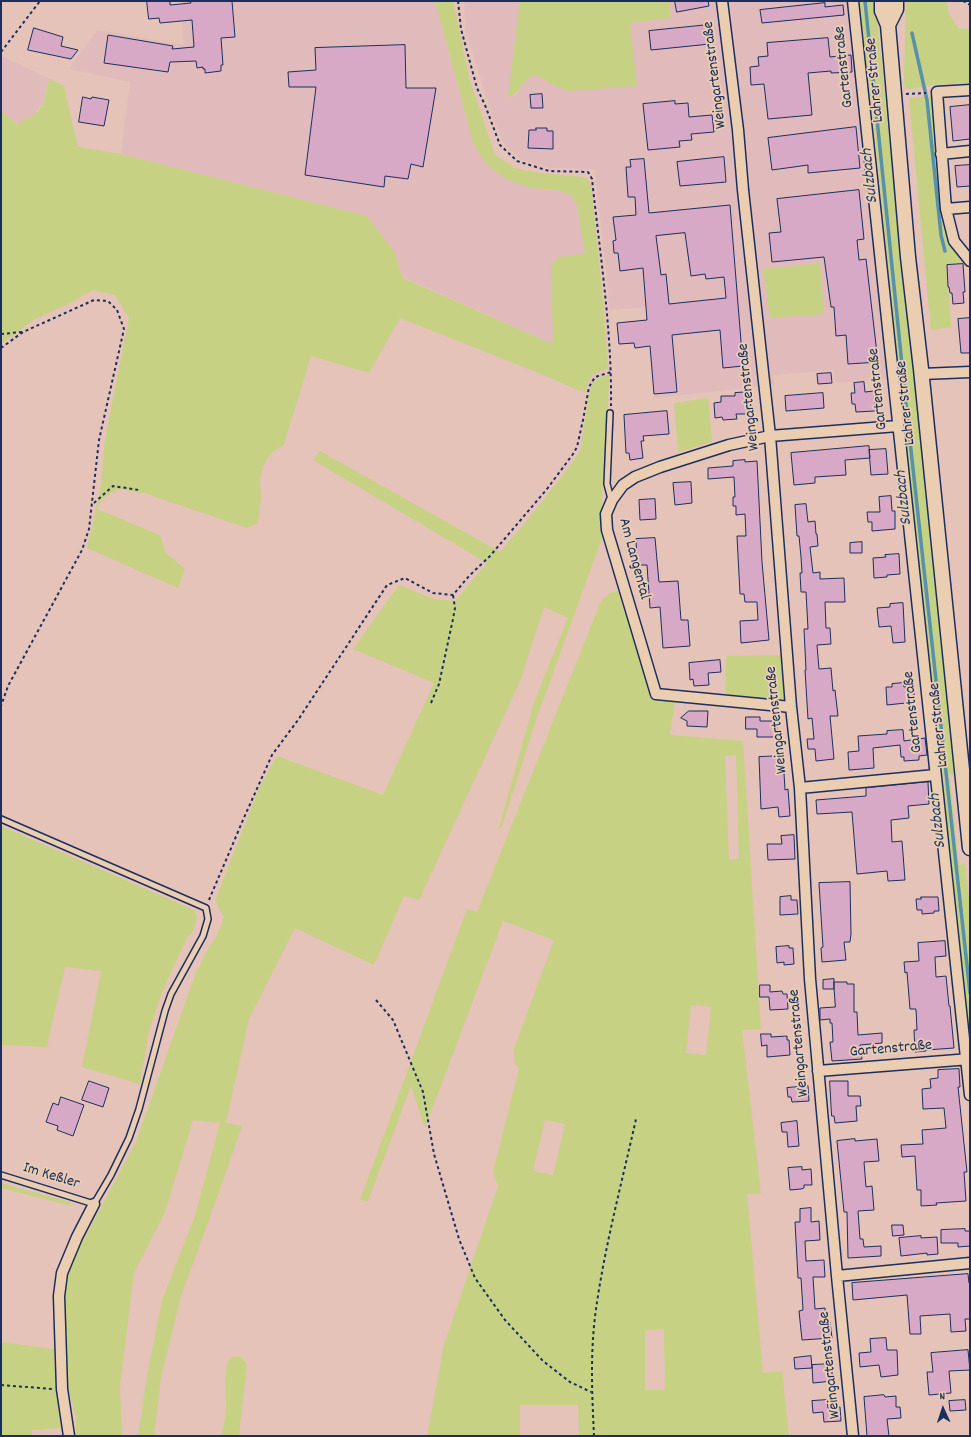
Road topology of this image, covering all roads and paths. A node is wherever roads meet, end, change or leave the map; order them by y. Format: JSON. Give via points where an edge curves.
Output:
{"nodes":[{"id":1,"x":40,"y":1,"type":"edge"},
{"id":2,"x":458,"y":1,"type":"edge"},
{"id":3,"x":722,"y":1,"type":"edge"},
{"id":4,"x":853,"y":1,"type":"edge"},
{"id":5,"x":882,"y":1,"type":"edge"},
{"id":6,"x":896,"y":1,"type":"edge"},
{"id":7,"x":963,"y":1,"type":"edge"},
{"id":8,"x":970,"y":5,"type":"edge"},
{"id":9,"x":888,"y":25,"type":"junction"},
{"id":10,"x":1,"y":52,"type":"edge"},
{"id":11,"x":970,"y":90,"type":"edge"},
{"id":12,"x":930,"y":93,"type":"dead end"},
{"id":13,"x":906,"y":94,"type":"dead end"},
{"id":14,"x":970,"y":151,"type":"edge"},
{"id":15,"x":941,"y":154,"type":"junction"},
{"id":16,"x":970,"y":207,"type":"edge"},
{"id":17,"x":946,"y":209,"type":"junction"},
{"id":18,"x":970,"y":261,"type":"edge"},
{"id":19,"x":23,"y":332,"type":"junction"},
{"id":20,"x":1,"y":334,"type":"edge"},
{"id":21,"x":1,"y":348,"type":"edge"},
{"id":22,"x":611,"y":372,"type":"junction"},
{"id":23,"x":970,"y":372,"type":"edge"},
{"id":24,"x":922,"y":374,"type":"junction"},
{"id":25,"x":610,"y":413,"type":"joint"},
{"id":26,"x":898,"y":426,"type":"junction"},
{"id":27,"x":770,"y":436,"type":"junction"},
{"id":28,"x":139,"y":490,"type":"dead end"},
{"id":29,"x":612,"y":500,"type":"junction"},
{"id":30,"x":93,"y":504,"type":"junction"},
{"id":31,"x":453,"y":595,"type":"junction"},
{"id":32,"x":431,"y":703,"type":"dead end"},
{"id":33,"x":1,"y":706,"type":"edge"},
{"id":34,"x":791,"y":707,"type":"junction"},
{"id":35,"x":966,"y":767,"type":"edge"},
{"id":36,"x":936,"y":775,"type":"junction"},
{"id":37,"x":800,"y":788,"type":"junction"},
{"id":38,"x":1,"y":819,"type":"edge"},
{"id":39,"x":970,"y":848,"type":"edge"},
{"id":40,"x":206,"y":908,"type":"junction"},
{"id":41,"x":376,"y":1000,"type":"dead end"},
{"id":42,"x":968,"y":1059,"type":"edge"},
{"id":43,"x":818,"y":1071,"type":"junction"},
{"id":44,"x":970,"y":1095,"type":"edge"},
{"id":45,"x":636,"y":1119,"type":"dead end"},
{"id":46,"x":1,"y":1175,"type":"edge"},
{"id":47,"x":94,"y":1204,"type":"junction"},
{"id":48,"x":970,"y":1263,"type":"edge"},
{"id":49,"x":836,"y":1276,"type":"junction"},
{"id":50,"x":1,"y":1385,"type":"edge"},
{"id":51,"x":62,"y":1389,"type":"junction"},
{"id":52,"x":591,"y":1392,"type":"junction"},
{"id":53,"x":69,"y":1436,"type":"edge"},
{"id":54,"x":594,"y":1436,"type":"edge"},
{"id":55,"x":853,"y":1436,"type":"edge"}],
"edges":[{"from":1,"to":10,"type":"path"},
{"from":2,"to":22,"type":"path","via":[[461,29],[477,88],[500,145],[517,161],[549,171],[588,172],[592,179]]},
{"from":3,"to":27,"type":"street","name":"Weingartenstraße"},
{"from":4,"to":26,"type":"street","name":"Gartenstraße"},
{"from":5,"to":9,"type":"street","name":"Lahrer Straße","via":[[882,11]]},
{"from":6,"to":9,"type":"street","name":"Lahrer Straße","via":[[896,9]]},
{"from":7,"to":8,"type":"path"},
{"from":9,"to":24,"type":"street","name":"Lahrer Straße","via":[[908,257]]},
{"from":11,"to":15,"type":"street","via":[[937,92]]},
{"from":12,"to":13,"type":"path"},
{"from":14,"to":15,"type":"street"},
{"from":15,"to":17,"type":"street"},
{"from":16,"to":17,"type":"street"},
{"from":17,"to":18,"type":"street","via":[[954,241]]},
{"from":19,"to":20,"type":"path"},
{"from":19,"to":21,"type":"path"},
{"from":19,"to":30,"type":"path","via":[[94,300],[108,301],[118,310],[124,329],[99,440]]},
{"from":22,"to":25,"type":"path"},
{"from":22,"to":31,"type":"path","via":[[595,377],[591,382],[577,447],[573,454],[490,556]]},
{"from":23,"to":24,"type":"street"},
{"from":24,"to":35,"type":"street","name":"Lahrer Straße"},
{"from":25,"to":29,"type":"lane","via":[[606,484]]},
{"from":26,"to":27,"type":"street","name":"Am Langental"},
{"from":26,"to":36,"type":"street","name":"Gartenstraße"},
{"from":27,"to":29,"type":"street","name":"Am Langental","via":[[729,445],[660,467],[623,485]]},
{"from":27,"to":34,"type":"street","name":"Weingartenstraße"},
{"from":28,"to":30,"type":"path","via":[[113,486]]},
{"from":29,"to":34,"type":"street","name":"Am Langental","via":[[606,514],[608,530],[656,694]]},
{"from":30,"to":33,"type":"path","via":[[82,550],[8,686]]},
{"from":31,"to":32,"type":"path","via":[[453,619],[439,684]]},
{"from":31,"to":40,"type":"path","via":[[433,593],[405,578],[387,585],[272,755]]},
{"from":34,"to":37,"type":"street","name":"Weingartenstraße"},
{"from":35,"to":39,"type":"street","name":"Lahrer Straße"},
{"from":36,"to":37,"type":"street","name":"Gartenstraße"},
{"from":36,"to":42,"type":"street","name":"Gartenstraße"},
{"from":37,"to":43,"type":"street","name":"Weingartenstraße","via":[[810,979]]},
{"from":38,"to":40,"type":"lane"},
{"from":40,"to":47,"type":"lane","via":[[208,919],[203,936],[171,994],[129,1138]]},
{"from":41,"to":52,"type":"path","via":[[393,1020],[423,1092],[434,1154],[458,1239],[475,1278],[505,1320],[543,1361],[570,1382]]},
{"from":42,"to":43,"type":"street","name":"Gartenstraße"},
{"from":42,"to":44,"type":"street","name":"Gartenstraße"},
{"from":43,"to":49,"type":"street","name":"Weingartenstraße"},
{"from":45,"to":52,"type":"path","via":[[596,1310]]},
{"from":46,"to":47,"type":"lane","name":"Im Keßler"},
{"from":47,"to":51,"type":"street","via":[[62,1274],[59,1296]]},
{"from":48,"to":49,"type":"street"},
{"from":49,"to":55,"type":"street","name":"Weingartenstraße"},
{"from":50,"to":51,"type":"path"},
{"from":51,"to":53,"type":"street"},
{"from":52,"to":54,"type":"path"}]}
